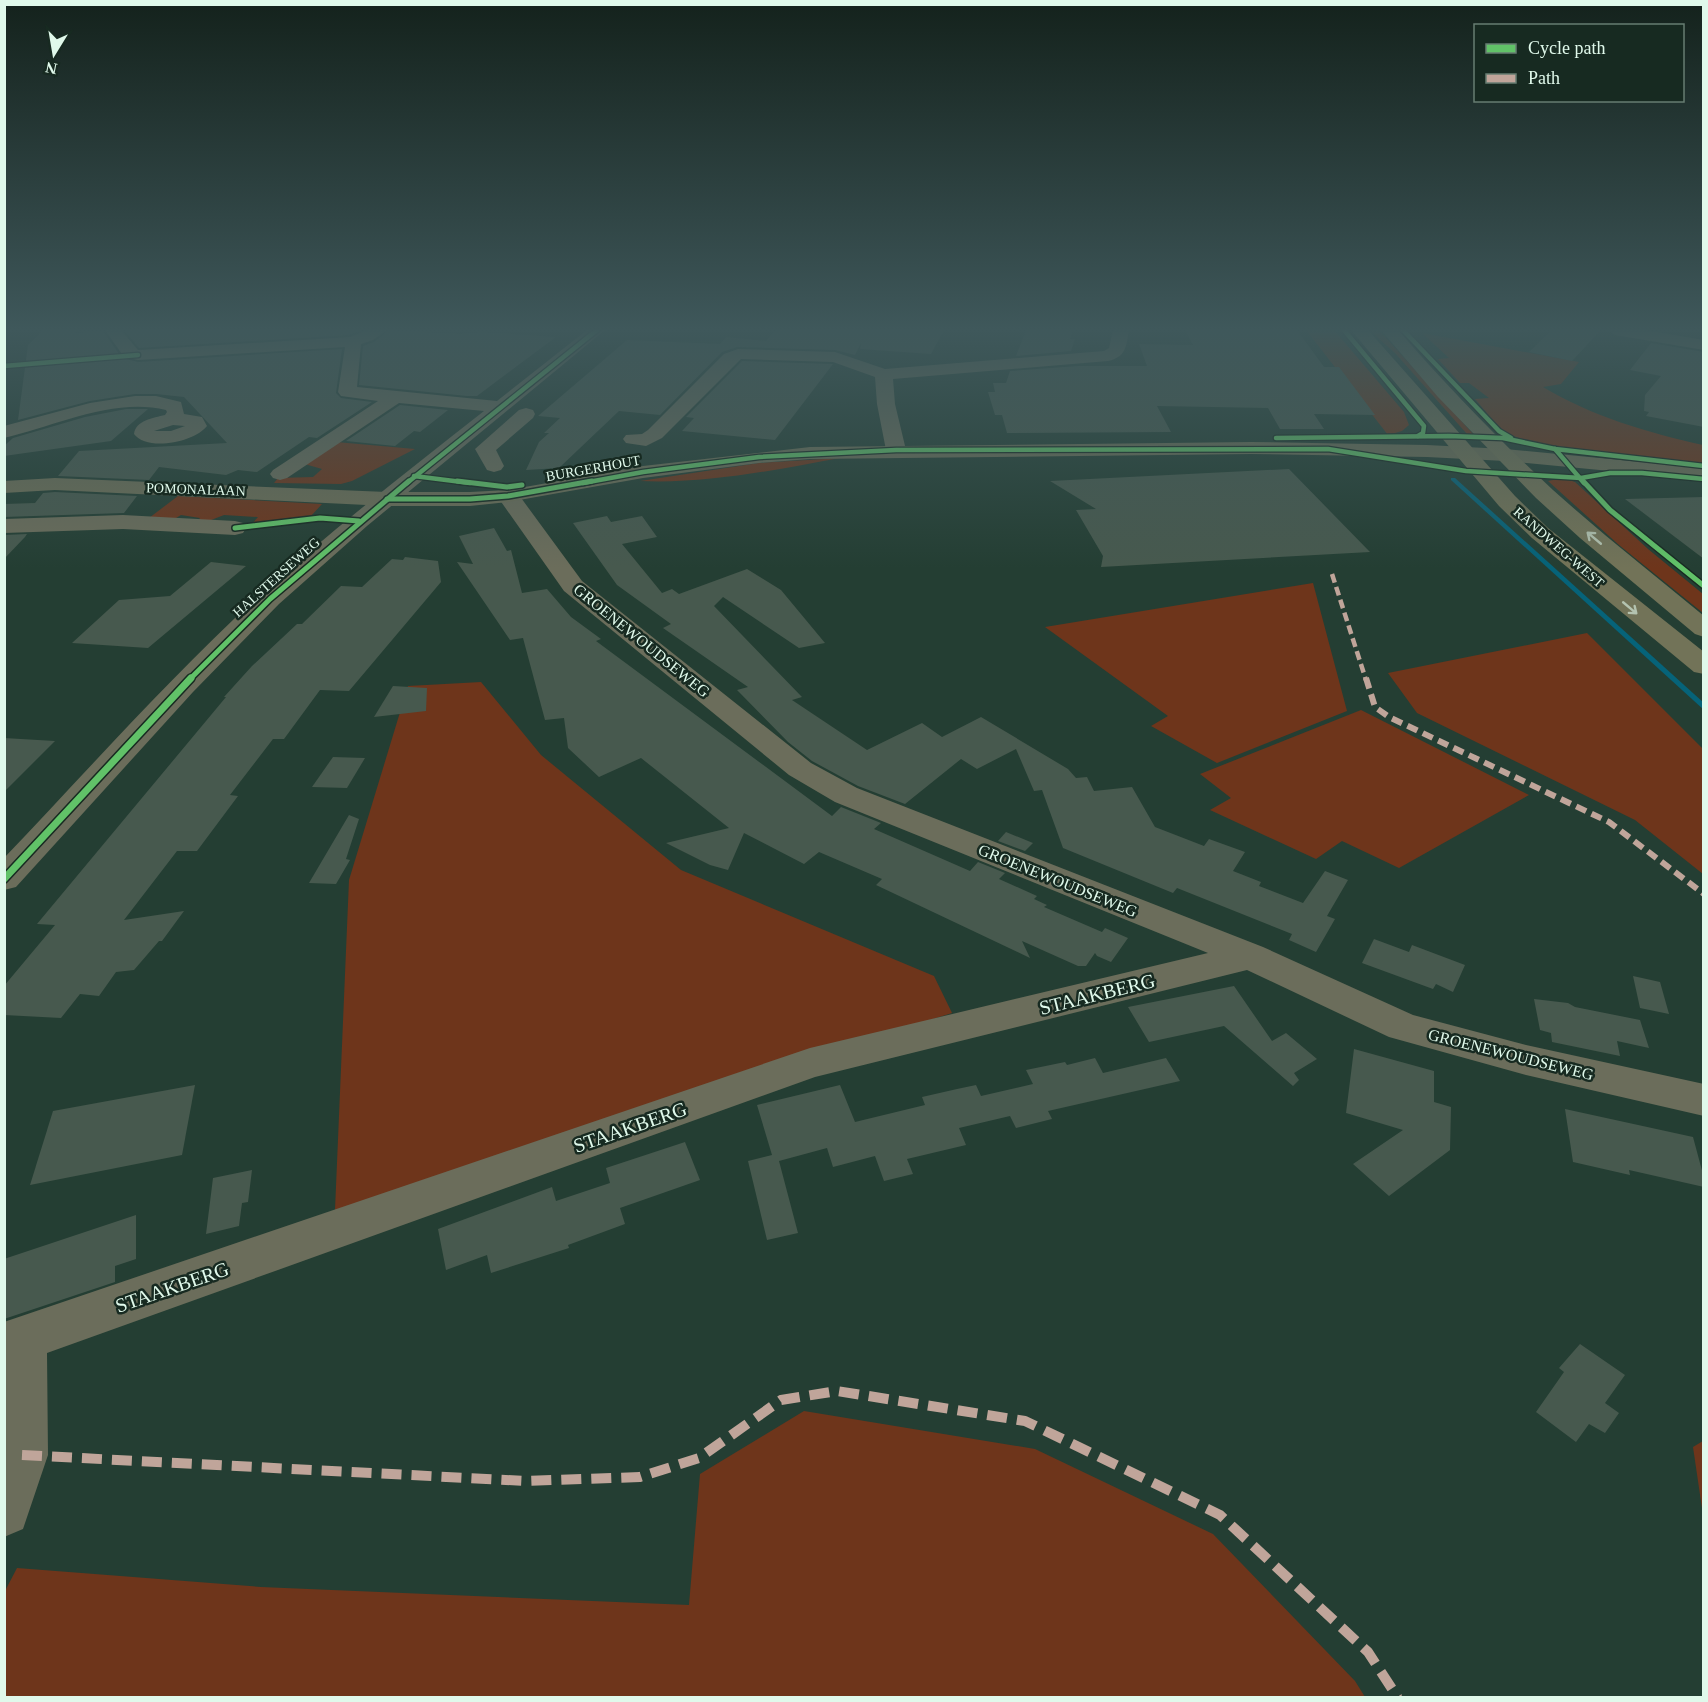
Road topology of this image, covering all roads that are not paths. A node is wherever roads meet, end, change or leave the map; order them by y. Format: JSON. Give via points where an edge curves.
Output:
{"nodes":[{"id":1,"x":90,"y":409,"type":"edge"},
{"id":2,"x":175,"y":409,"type":"edge"},
{"id":3,"x":377,"y":409,"type":"edge"},
{"id":4,"x":497,"y":409,"type":"edge"},
{"id":5,"x":531,"y":409,"type":"edge"},
{"id":6,"x":680,"y":409,"type":"edge"},
{"id":7,"x":887,"y":409,"type":"edge"},
{"id":8,"x":1427,"y":409,"type":"edge"},
{"id":9,"x":1459,"y":409,"type":"edge"},
{"id":10,"x":173,"y":419,"type":"dead end"},
{"id":11,"x":4,"y":432,"type":"edge"},
{"id":12,"x":633,"y":439,"type":"dead end"},
{"id":13,"x":896,"y":450,"type":"junction"},
{"id":14,"x":1465,"y":453,"type":"junction"},
{"id":15,"x":1505,"y":455,"type":"junction"},
{"id":16,"x":494,"y":466,"type":"dead end"},
{"id":17,"x":280,"y":474,"type":"dead end"},
{"id":18,"x":1704,"y":474,"type":"edge"},
{"id":19,"x":4,"y":487,"type":"edge"},
{"id":20,"x":508,"y":496,"type":"junction"},
{"id":21,"x":387,"y":498,"type":"junction"},
{"id":22,"x":4,"y":526,"type":"edge"},
{"id":23,"x":235,"y":528,"type":"dead end"},
{"id":24,"x":1704,"y":629,"type":"edge"},
{"id":25,"x":1704,"y":666,"type":"edge"},
{"id":26,"x":4,"y":879,"type":"edge"},
{"id":27,"x":1250,"y":956,"type":"junction"},
{"id":28,"x":1704,"y":1100,"type":"edge"},
{"id":29,"x":14,"y":1342,"type":"edge"},
{"id":30,"x":4,"y":1510,"type":"edge"}],
"edges":[{"from":1,"to":11,"type":"street"},
{"from":2,"to":10,"type":"street"},
{"from":3,"to":17,"type":"street"},
{"from":4,"to":21,"type":"street","name":"HALSTERSEWEG"},
{"from":5,"to":16,"type":"street","via":[[485,449]]},
{"from":6,"to":12,"type":"street","via":[[656,434],[646,440]]},
{"from":7,"to":13,"type":"street"},
{"from":8,"to":14,"type":"main road","name":"RANDWEG-WEST"},
{"from":9,"to":15,"type":"main road","name":"RANDWEG-WEST"},
{"from":13,"to":14,"type":"street","name":"BURGERHOUT","via":[[1251,448]]},
{"from":13,"to":20,"type":"street","name":"BURGERHOUT","via":[[759,457]]},
{"from":14,"to":15,"type":"street","name":"BURGERHOUT"},
{"from":14,"to":25,"type":"main road","name":"RANDWEG-WEST","one_way":true,"via":[[1540,533]]},
{"from":15,"to":18,"type":"street","name":"BURGERHOUT"},
{"from":24,"to":15,"type":"main road","name":"RANDWEG-WEST","one_way":true,"via":[[1588,533]]},
{"from":19,"to":21,"type":"street","name":"POMONALAAN","via":[[56,484]]},
{"from":20,"to":21,"type":"street","name":"BURGERHOUT"},
{"from":20,"to":27,"type":"street","name":"GROENEWOUDSEWEG","via":[[573,586],[800,769],[846,795]]},
{"from":21,"to":26,"type":"street","name":"HALSTERSEWEG","via":[[226,640]]},
{"from":22,"to":23,"type":"street","via":[[123,522]]},
{"from":27,"to":28,"type":"street","name":"GROENEWOUDSEWEG","via":[[1403,1027],[1526,1060]]},
{"from":27,"to":29,"type":"street","name":"STAAKBERG","via":[[810,1063]]},
{"from":29,"to":30,"type":"street","name":"STAAKBERG","via":[[22,1455]]}]}
